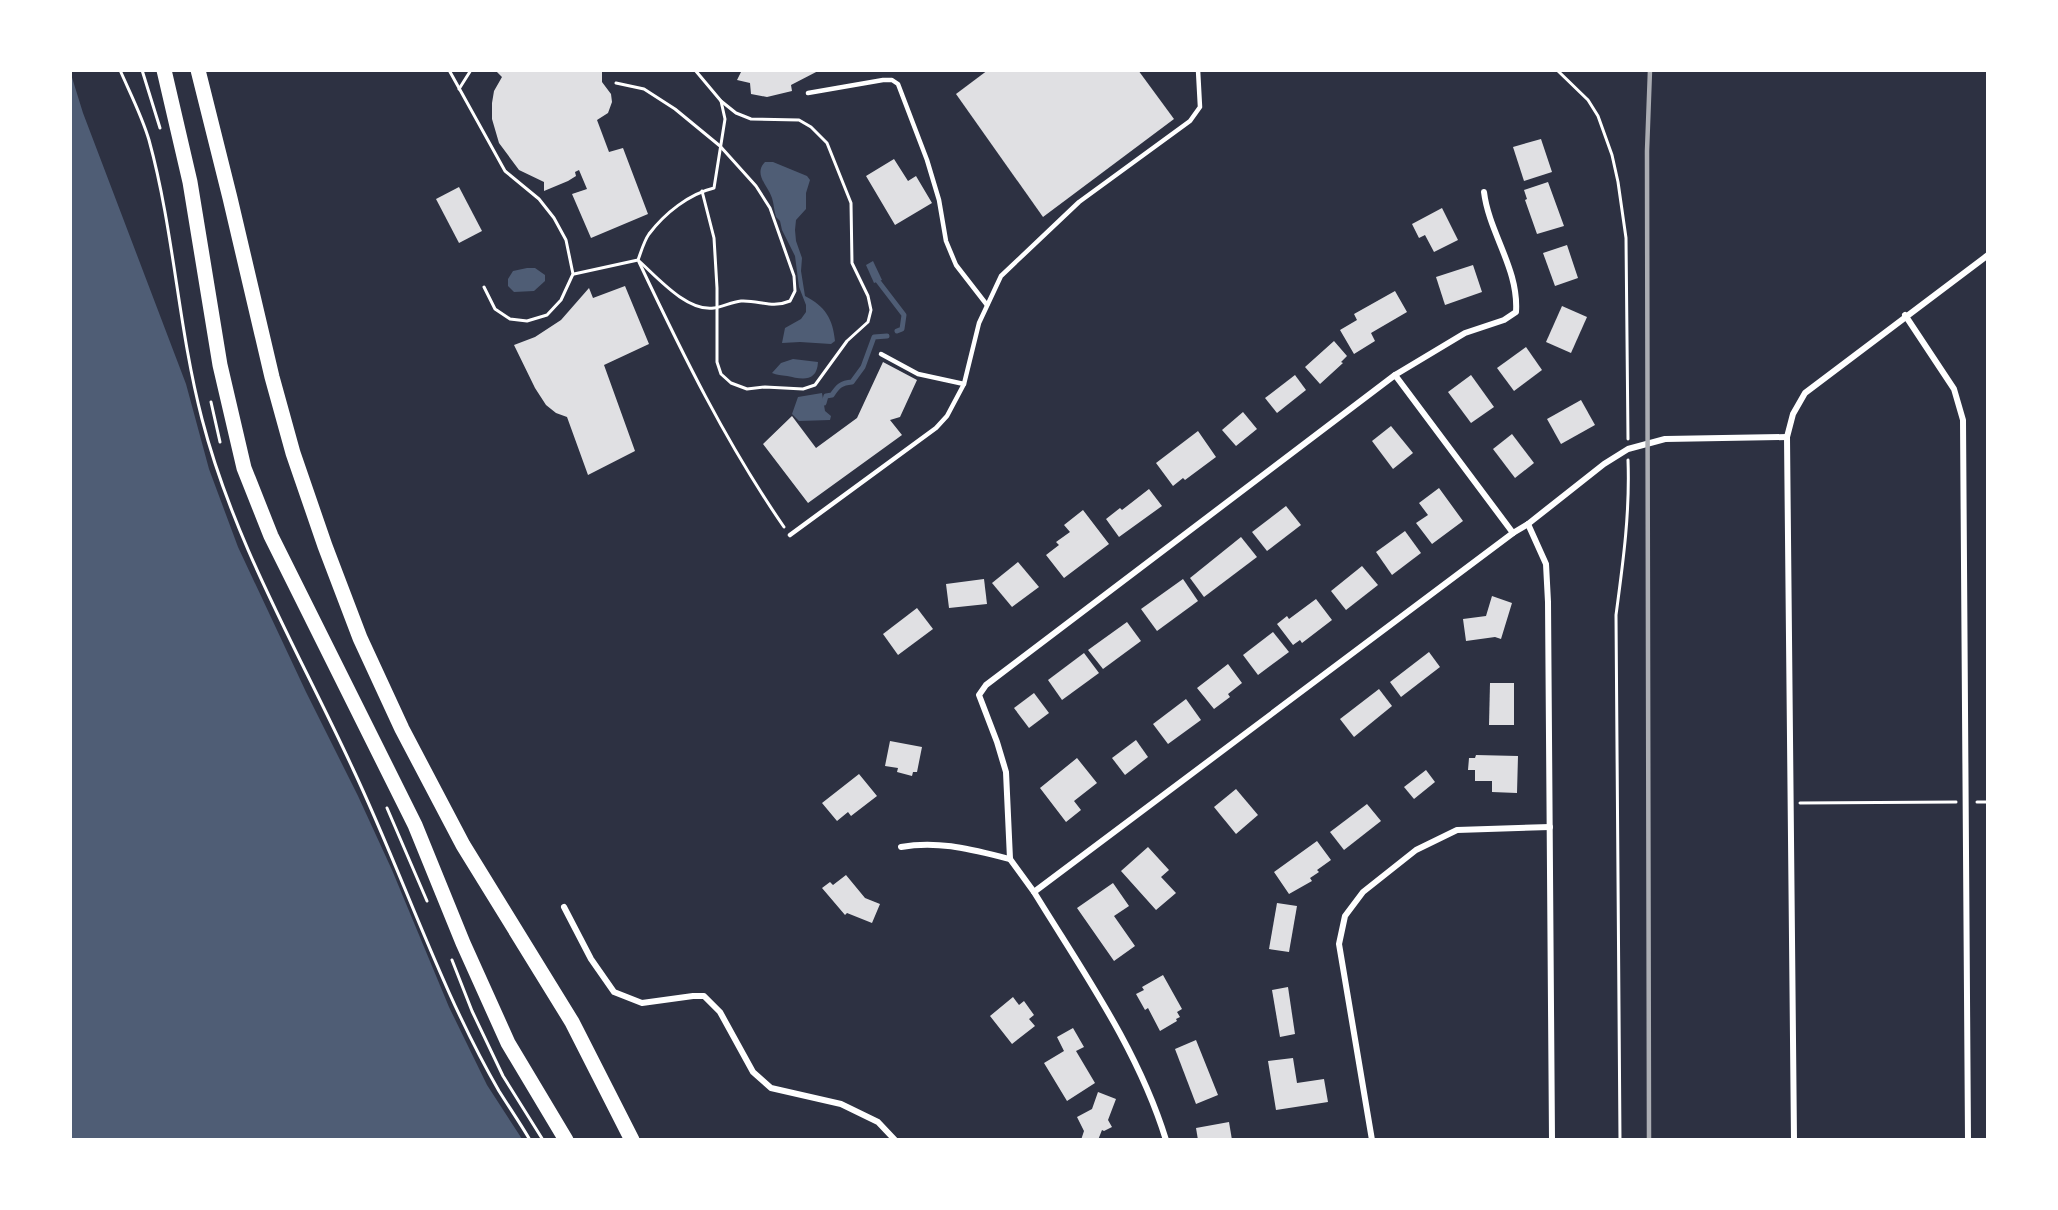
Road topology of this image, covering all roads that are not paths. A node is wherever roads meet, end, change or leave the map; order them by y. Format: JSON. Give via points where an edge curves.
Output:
{"nodes":[{"id":1,"x":164,"y":70,"type":"edge"},
{"id":2,"x":198,"y":70,"type":"edge"},
{"id":3,"x":1198,"y":70,"type":"edge"},
{"id":4,"x":808,"y":93,"type":"dead end"},
{"id":5,"x":1484,"y":192,"type":"dead end"},
{"id":6,"x":1988,"y":255,"type":"edge"},
{"id":7,"x":987,"y":305,"type":"junction"},
{"id":8,"x":1905,"y":315,"type":"junction"},
{"id":9,"x":881,"y":354,"type":"dead end"},
{"id":10,"x":1395,"y":375,"type":"junction"},
{"id":11,"x":963,"y":384,"type":"junction"},
{"id":12,"x":1787,"y":437,"type":"junction"},
{"id":13,"x":1528,"y":524,"type":"junction"},
{"id":14,"x":1513,"y":533,"type":"junction"},
{"id":15,"x":790,"y":535,"type":"road end"},
{"id":16,"x":1550,"y":827,"type":"junction"},
{"id":17,"x":901,"y":847,"type":"dead end"},
{"id":18,"x":1010,"y":859,"type":"junction"},
{"id":19,"x":1034,"y":892,"type":"junction"},
{"id":20,"x":564,"y":907,"type":"dead end"},
{"id":21,"x":566,"y":1140,"type":"edge"},
{"id":22,"x":632,"y":1140,"type":"edge"},
{"id":23,"x":895,"y":1140,"type":"edge"},
{"id":24,"x":1166,"y":1140,"type":"edge"},
{"id":25,"x":1372,"y":1140,"type":"edge"},
{"id":26,"x":1552,"y":1140,"type":"edge"},
{"id":27,"x":1794,"y":1140,"type":"edge"},
{"id":28,"x":1968,"y":1140,"type":"edge"}],
"edges":[{"from":1,"to":21,"type":"main road","via":[[190,182],[220,365],[244,468],[270,536],[304,607],[416,825],[508,1043]]},
{"from":2,"to":22,"type":"main road","via":[[293,453],[360,638],[463,845],[572,1022]]},
{"from":3,"to":7,"type":"lane","via":[[1200,107],[1190,121],[1079,202],[1001,276]]},
{"from":4,"to":7,"type":"lane","via":[[883,80],[898,84],[927,160],[946,241],[956,265]]},
{"from":5,"to":10,"type":"street","via":[[1510,270],[1517,297],[1516,312],[1465,333]]},
{"from":6,"to":8,"type":"street"},
{"from":7,"to":11,"type":"lane"},
{"from":8,"to":12,"type":"street","via":[[1805,393],[1793,414]]},
{"from":8,"to":28,"type":"street","via":[[1954,388],[1963,420]]},
{"from":9,"to":11,"type":"lane","via":[[918,374]]},
{"from":10,"to":14,"type":"street"},
{"from":10,"to":18,"type":"street","via":[[986,685],[979,695],[1006,772]]},
{"from":11,"to":15,"type":"lane","via":[[947,416],[936,428]]},
{"from":12,"to":13,"type":"street","via":[[1665,439],[1628,449]]},
{"from":12,"to":27,"type":"street"},
{"from":13,"to":14,"type":"street"},
{"from":13,"to":16,"type":"street","via":[[1546,564]]},
{"from":14,"to":19,"type":"street"},
{"from":16,"to":25,"type":"street","via":[[1456,830],[1416,850],[1363,892],[1345,916],[1339,944]]},
{"from":16,"to":26,"type":"street"},
{"from":17,"to":18,"type":"street","via":[[921,843],[948,845]]},
{"from":18,"to":19,"type":"street"},
{"from":19,"to":24,"type":"street","via":[[1132,1052]]},
{"from":20,"to":23,"type":"street","via":[[591,959],[614,992],[642,1003],[704,996],[720,1012],[753,1072],[771,1088],[841,1104],[878,1122]]}]}
